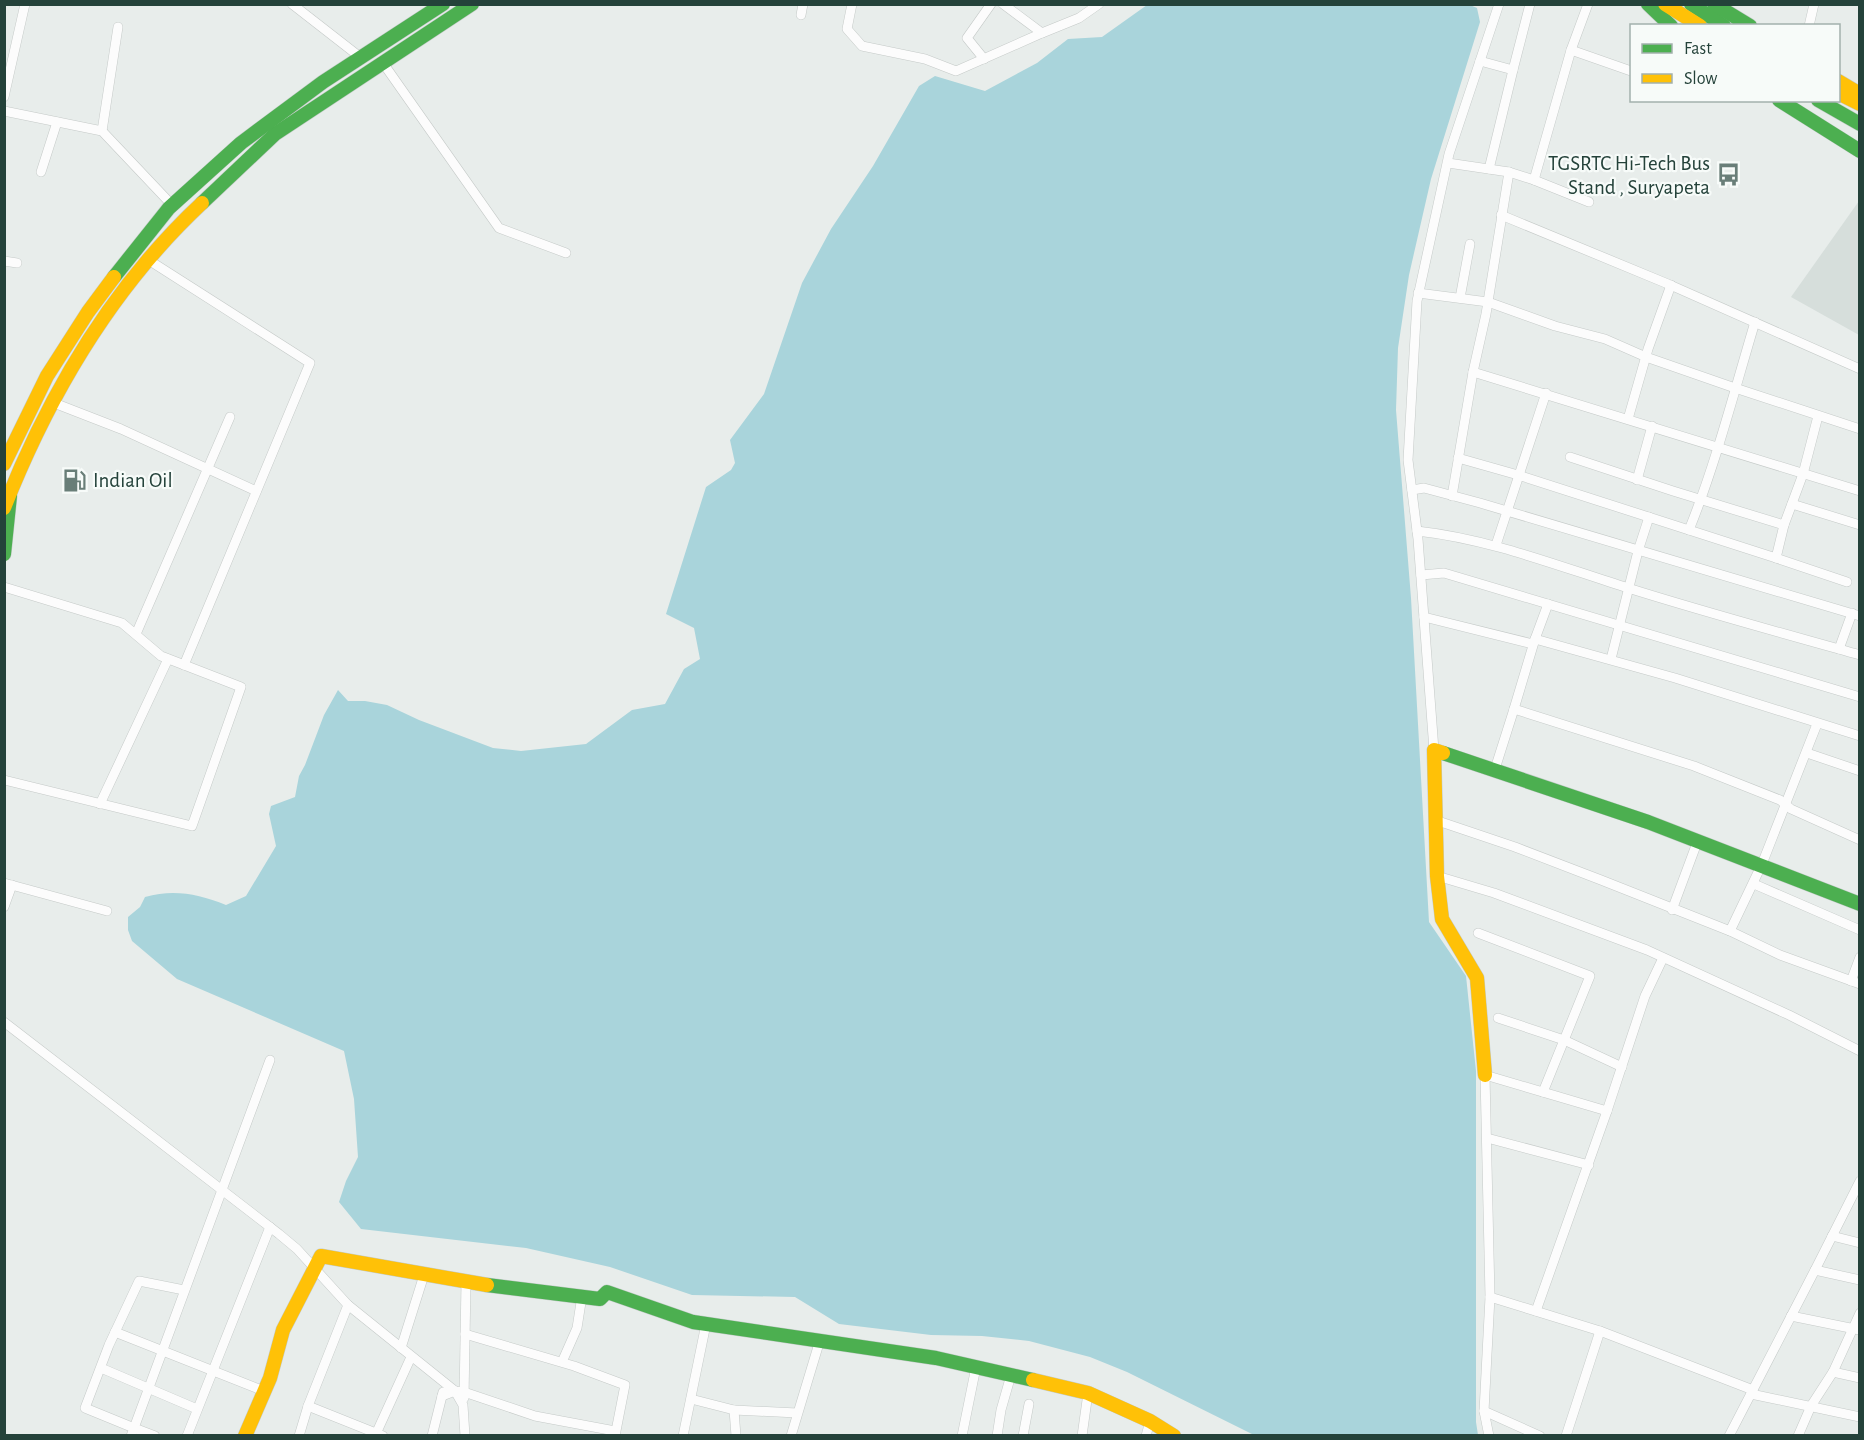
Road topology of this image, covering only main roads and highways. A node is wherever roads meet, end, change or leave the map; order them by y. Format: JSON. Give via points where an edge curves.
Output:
{"nodes":[{"id":1,"x":443,"y":4,"type":"edge"},
{"id":2,"x":472,"y":4,"type":"edge"},
{"id":3,"x":1648,"y":4,"type":"edge"},
{"id":4,"x":1665,"y":4,"type":"edge"},
{"id":5,"x":1691,"y":4,"type":"edge"},
{"id":6,"x":1714,"y":4,"type":"edge"},
{"id":7,"x":1669,"y":24,"type":"edge"},
{"id":8,"x":1697,"y":24,"type":"edge"},
{"id":9,"x":1721,"y":24,"type":"edge"},
{"id":10,"x":1747,"y":24,"type":"edge"},
{"id":11,"x":1840,"y":82,"type":"edge"},
{"id":12,"x":1840,"y":94,"type":"edge"},
{"id":13,"x":1860,"y":94,"type":"edge"},
{"id":14,"x":1782,"y":102,"type":"edge"},
{"id":15,"x":1822,"y":102,"type":"edge"},
{"id":16,"x":1860,"y":104,"type":"edge"},
{"id":17,"x":1860,"y":124,"type":"edge"},
{"id":18,"x":1860,"y":151,"type":"edge"},
{"id":19,"x":4,"y":464,"type":"edge"},
{"id":20,"x":12,"y":485,"type":"junction"},
{"id":21,"x":4,"y":508,"type":"edge"},
{"id":22,"x":4,"y":554,"type":"edge"},
{"id":23,"x":1860,"y":904,"type":"edge"},
{"id":24,"x":1485,"y":1076,"type":"road end"},
{"id":25,"x":245,"y":1436,"type":"edge"},
{"id":26,"x":1174,"y":1436,"type":"edge"}],
"edges":[{"from":1,"to":19,"type":"main road","via":[[322,82],[241,144],[172,205],[88,312],[47,376]]},
{"from":2,"to":20,"type":"main road","via":[[275,134],[186,218],[147,259],[106,313],[26,453]]},
{"from":3,"to":7,"type":"main road"},
{"from":4,"to":8,"type":"main road"},
{"from":5,"to":9,"type":"main road"},
{"from":6,"to":10,"type":"main road"},
{"from":11,"to":13,"type":"main road"},
{"from":12,"to":16,"type":"main road"},
{"from":14,"to":18,"type":"main road"},
{"from":15,"to":17,"type":"main road"},
{"from":20,"to":21,"type":"main road"},
{"from":20,"to":22,"type":"main road"},
{"from":23,"to":24,"type":"main road","via":[[1698,840],[1434,750],[1442,919],[1477,978]]},
{"from":25,"to":26,"type":"main road","via":[[270,1378],[283,1330],[321,1256],[466,1282],[600,1299],[607,1292],[693,1322],[936,1358],[1088,1393]]}]}
